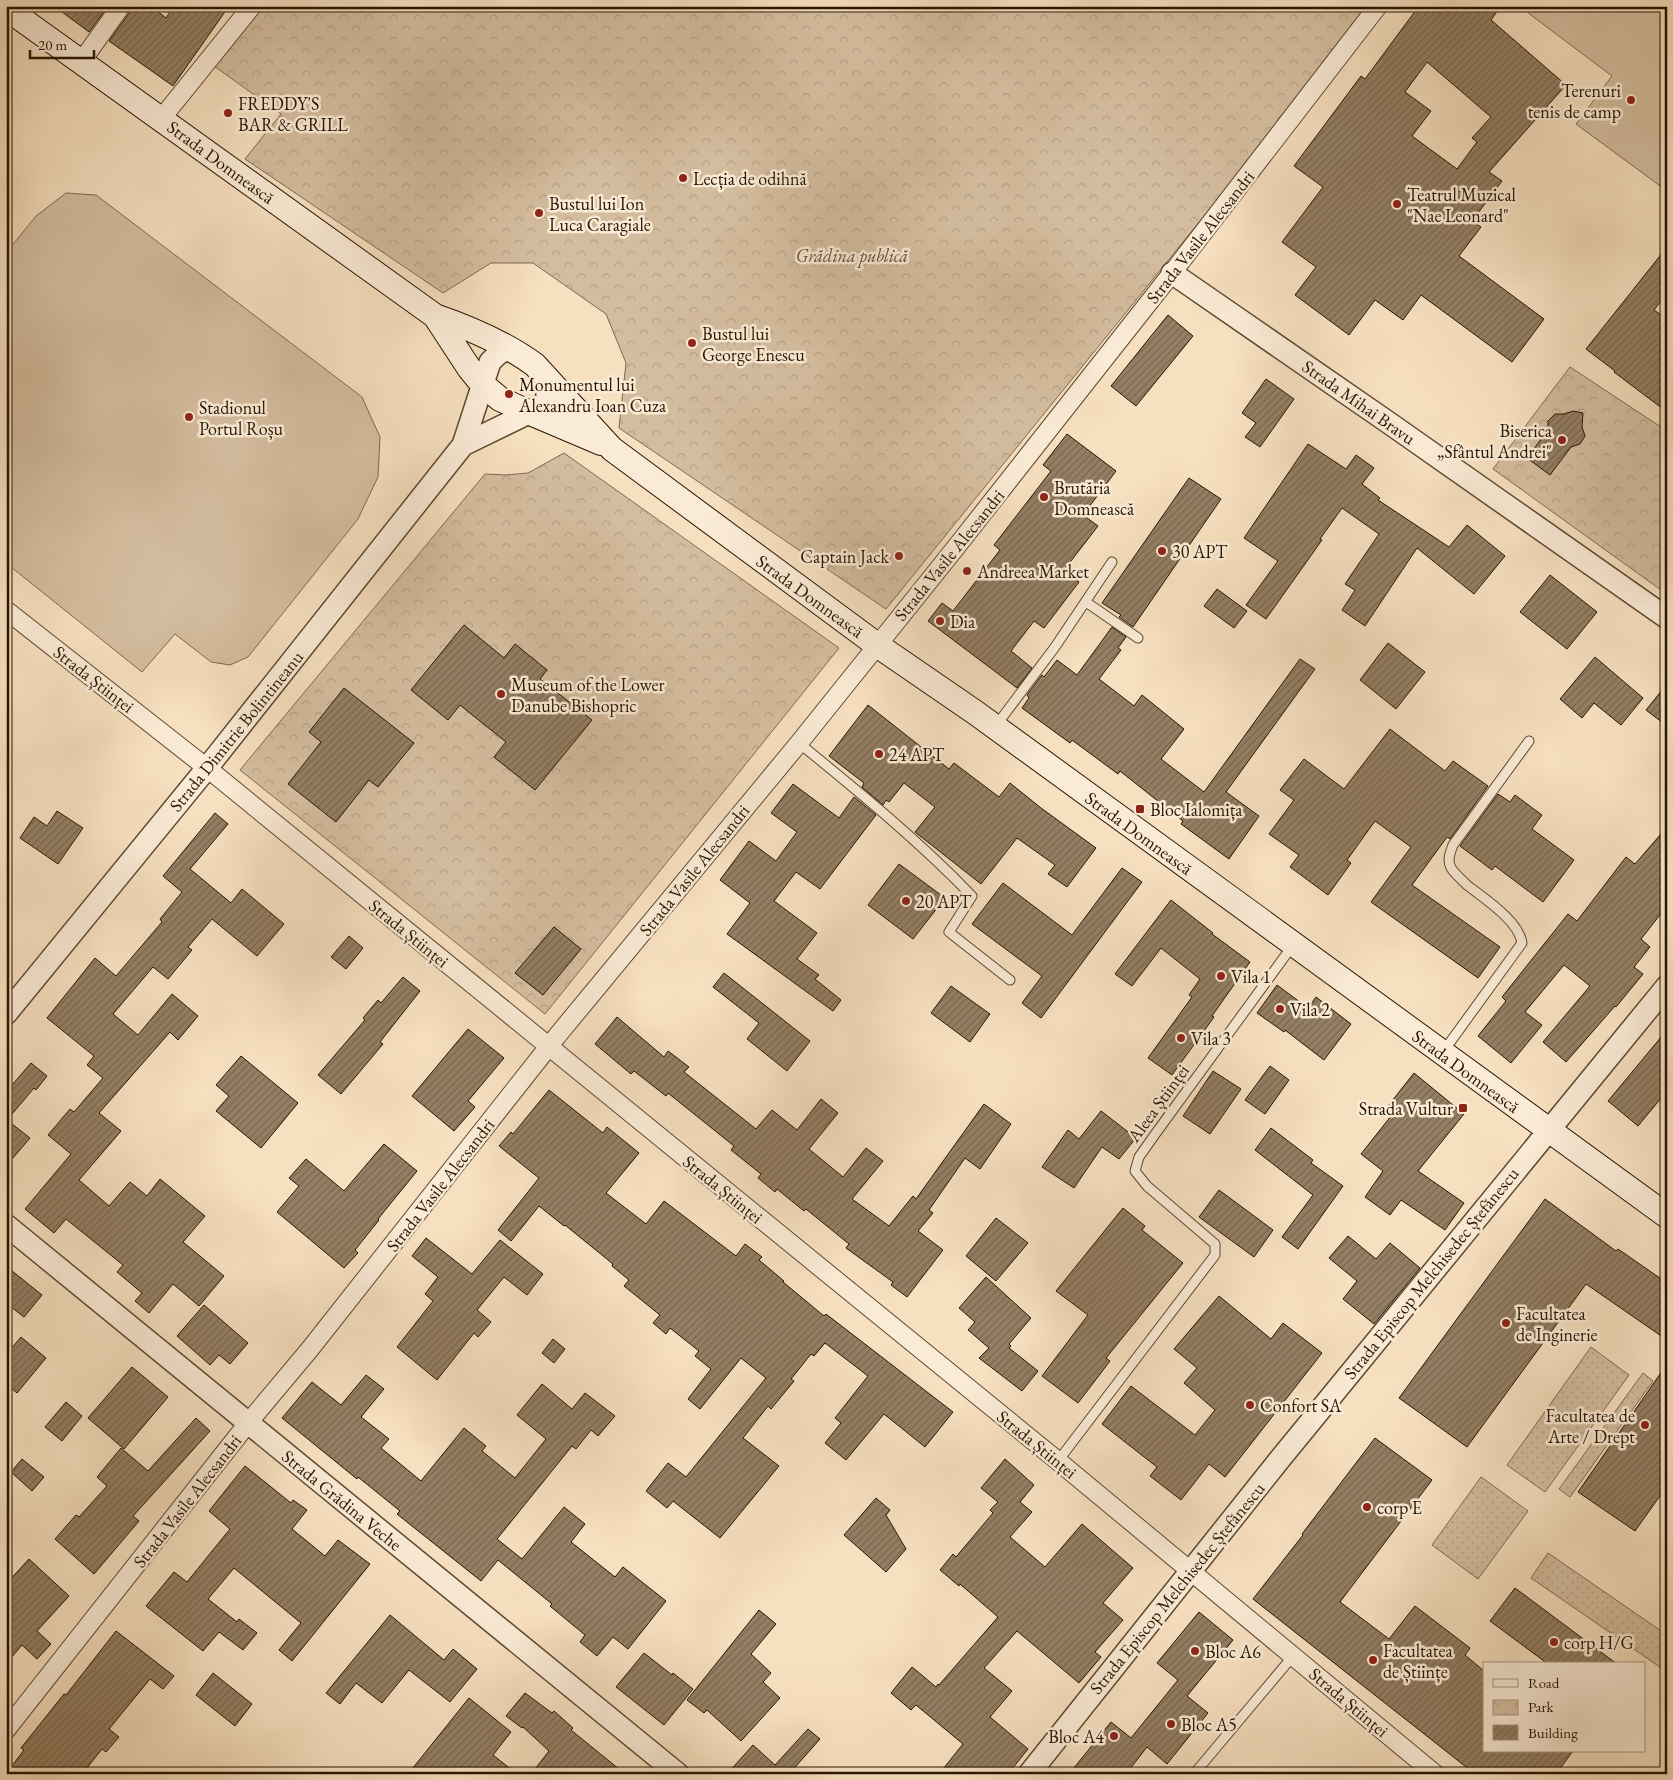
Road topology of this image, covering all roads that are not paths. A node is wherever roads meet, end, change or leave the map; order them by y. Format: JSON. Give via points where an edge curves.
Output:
{"nodes":[{"id":1,"x":121,"y":6,"type":"edge"},
{"id":2,"x":252,"y":6,"type":"edge"},
{"id":3,"x":1378,"y":6,"type":"edge"},
{"id":4,"x":6,"y":8,"type":"edge"},
{"id":5,"x":81,"y":62,"type":"junction"},
{"id":6,"x":161,"y":119,"type":"junction"},
{"id":7,"x":1172,"y":273,"type":"junction"},
{"id":8,"x":435,"y":316,"type":"junction"},
{"id":9,"x":509,"y":348,"type":"junction"},
{"id":10,"x":548,"y":380,"type":"junction"},
{"id":11,"x":482,"y":384,"type":"junction"},
{"id":12,"x":528,"y":412,"type":"junction"},
{"id":13,"x":463,"y":445,"type":"junction"},
{"id":14,"x":612,"y":449,"type":"junction"},
{"id":15,"x":1112,"y":562,"type":"dead end"},
{"id":16,"x":1086,"y":602,"type":"junction"},
{"id":17,"x":6,"y":610,"type":"edge"},
{"id":18,"x":1667,"y":618,"type":"edge"},
{"id":19,"x":1138,"y":638,"type":"dead end"},
{"id":20,"x":877,"y":645,"type":"junction"},
{"id":21,"x":995,"y":727,"type":"junction"},
{"id":22,"x":1530,"y":741,"type":"dead end"},
{"id":23,"x":799,"y":743,"type":"junction"},
{"id":24,"x":207,"y":768,"type":"junction"},
{"id":25,"x":1293,"y":946,"type":"junction"},
{"id":26,"x":1010,"y":980,"type":"dead end"},
{"id":27,"x":1667,"y":986,"type":"edge"},
{"id":28,"x":6,"y":1014,"type":"edge"},
{"id":29,"x":549,"y":1047,"type":"junction"},
{"id":30,"x":1442,"y":1053,"type":"junction"},
{"id":31,"x":1548,"y":1130,"type":"junction"},
{"id":32,"x":1667,"y":1216,"type":"edge"},
{"id":33,"x":6,"y":1225,"type":"edge"},
{"id":34,"x":248,"y":1423,"type":"junction"},
{"id":35,"x":1058,"y":1461,"type":"junction"},
{"id":36,"x":1190,"y":1571,"type":"junction"},
{"id":37,"x":1294,"y":1656,"type":"junction"},
{"id":38,"x":6,"y":1730,"type":"edge"},
{"id":39,"x":678,"y":1774,"type":"edge"},
{"id":40,"x":1029,"y":1774,"type":"edge"},
{"id":41,"x":1194,"y":1774,"type":"edge"},
{"id":42,"x":1435,"y":1774,"type":"edge"}],
"edges":[{"from":1,"to":5,"type":"street"},
{"from":2,"to":6,"type":"street"},
{"from":3,"to":7,"type":"street","name":"Strada Vasile Alecsandri"},
{"from":4,"to":5,"type":"main road","name":"Strada Domnească"},
{"from":5,"to":6,"type":"main road","name":"Strada Domnească"},
{"from":6,"to":8,"type":"main road","name":"Strada Domnească"},
{"from":7,"to":18,"type":"street","name":"Strada Mihai Bravu"},
{"from":7,"to":20,"type":"street","name":"Strada Vasile Alecsandri"},
{"from":8,"to":9,"type":"main road","name":"Strada Domnească","via":[[460,324]]},
{"from":8,"to":11,"type":"main road","name":"Strada Domnească"},
{"from":9,"to":10,"type":"main road","name":"Strada Domnească","via":[[535,365]]},
{"from":9,"to":11,"type":"street","name":"Strada Dimitrie Bolintineanu","via":[[490,362]]},
{"from":10,"to":12,"type":"street","name":"Strada Dimitrie Bolintineanu","via":[[546,402]]},
{"from":10,"to":14,"type":"main road","name":"Strada Domnească"},
{"from":11,"to":12,"type":"main road","name":"Strada Domnească","via":[[500,399]]},
{"from":11,"to":13,"type":"street","name":"Strada Dimitrie Bolintineanu"},
{"from":12,"to":13,"type":"street","name":"Strada Dimitrie Bolintineanu"},
{"from":12,"to":14,"type":"main road","name":"Strada Domnească"},
{"from":13,"to":24,"type":"street","name":"Strada Dimitrie Bolintineanu"},
{"from":14,"to":20,"type":"main road","name":"Strada Domnească"},
{"from":15,"to":16,"type":"lane"},
{"from":16,"to":19,"type":"lane"},
{"from":16,"to":21,"type":"lane"},
{"from":17,"to":24,"type":"street","name":"Strada Științei"},
{"from":20,"to":21,"type":"main road","name":"Strada Domnească"},
{"from":20,"to":23,"type":"street","name":"Strada Vasile Alecsandri"},
{"from":21,"to":25,"type":"main road","name":"Strada Domnească"},
{"from":22,"to":30,"type":"lane","via":[[1453,845],[1449,857],[1458,877],[1513,924],[1522,944]]},
{"from":23,"to":26,"type":"lane","via":[[894,821],[972,896],[949,932]]},
{"from":23,"to":29,"type":"street","name":"Strada Vasile Alecsandri"},
{"from":24,"to":28,"type":"street","name":"Strada Dimitrie Bolintineanu"},
{"from":24,"to":29,"type":"street","name":"Strada Științei"},
{"from":25,"to":30,"type":"main road","name":"Strada Domnească"},
{"from":25,"to":35,"type":"lane","name":"Aleea Științei","via":[[1139,1157],[1135,1171],[1147,1186],[1214,1244],[1215,1255]]},
{"from":27,"to":31,"type":"street","name":"Strada Episcop Melchisedec Ștefănescu"},
{"from":29,"to":34,"type":"street","name":"Strada Vasile Alecsandri"},
{"from":29,"to":35,"type":"street","name":"Strada Științei"},
{"from":30,"to":31,"type":"main road","name":"Strada Domnească"},
{"from":31,"to":32,"type":"main road","name":"Strada Domnească"},
{"from":31,"to":36,"type":"street","name":"Strada Episcop Melchisedec Ștefănescu"},
{"from":33,"to":34,"type":"street","name":"Strada Grădina Veche"},
{"from":34,"to":38,"type":"street","name":"Strada Vasile Alecsandri"},
{"from":34,"to":39,"type":"street","name":"Strada Grădina Veche"},
{"from":35,"to":36,"type":"street","name":"Strada Științei"},
{"from":36,"to":37,"type":"street","name":"Strada Științei"},
{"from":36,"to":40,"type":"street","name":"Strada Episcop Melchisedec Ștefănescu"},
{"from":37,"to":41,"type":"lane"},
{"from":37,"to":42,"type":"street","name":"Strada Științei"}]}
